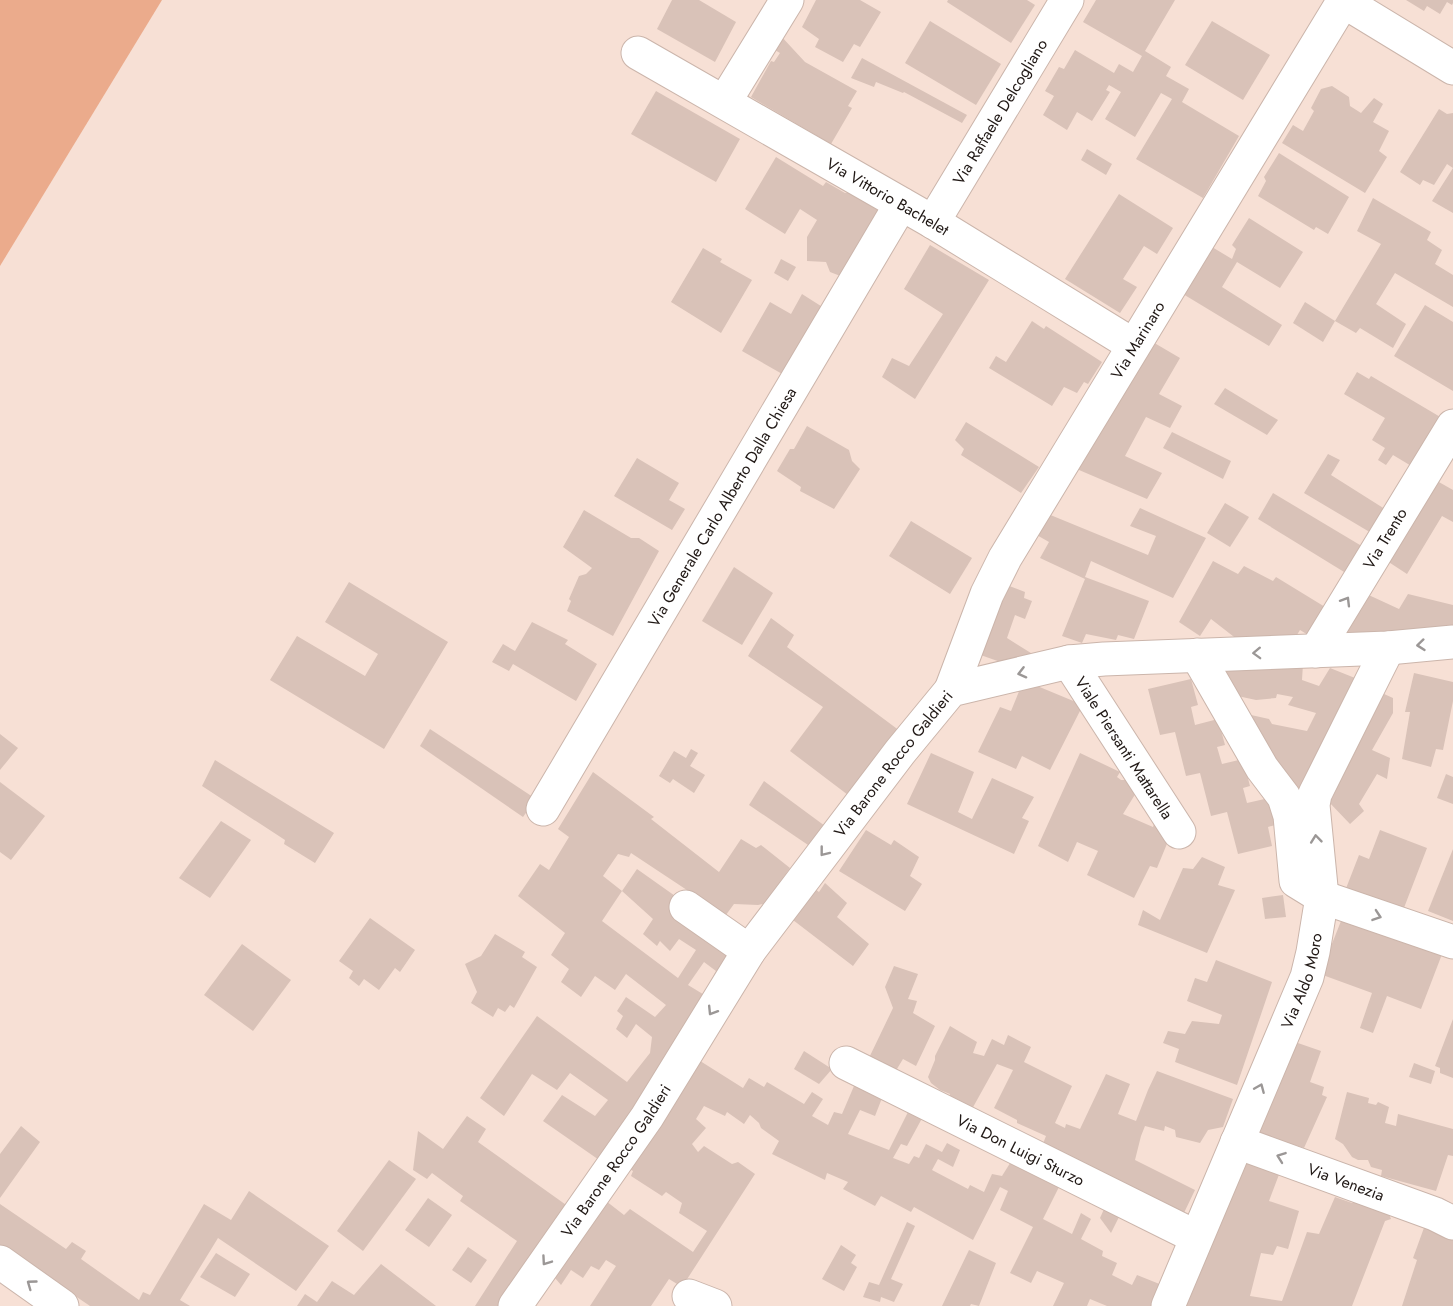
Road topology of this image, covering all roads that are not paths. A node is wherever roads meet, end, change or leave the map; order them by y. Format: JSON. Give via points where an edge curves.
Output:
{"nodes":[{"id":1,"x":787,"y":0,"type":"edge"},
{"id":2,"x":1067,"y":0,"type":"edge"},
{"id":3,"x":1344,"y":1,"type":"edge"},
{"id":4,"x":638,"y":52,"type":"dead end"},
{"id":5,"x":1453,"y":68,"type":"edge"},
{"id":6,"x":725,"y":101,"type":"junction"},
{"id":7,"x":901,"y":204,"type":"junction"},
{"id":8,"x":933,"y":222,"type":"junction"},
{"id":9,"x":1133,"y":345,"type":"junction"},
{"id":10,"x":1453,"y":426,"type":"edge"},
{"id":11,"x":1453,"y":642,"type":"edge"},
{"id":12,"x":1388,"y":648,"type":"junction"},
{"id":13,"x":1316,"y":651,"type":"junction"},
{"id":14,"x":1197,"y":655,"type":"junction"},
{"id":15,"x":1069,"y":662,"type":"junction"},
{"id":16,"x":951,"y":690,"type":"junction"},
{"id":17,"x":543,"y":809,"type":"dead end"},
{"id":18,"x":1179,"y":832,"type":"dead end"},
{"id":19,"x":1322,"y":897,"type":"junction"},
{"id":20,"x":686,"y":907,"type":"dead end"},
{"id":21,"x":1453,"y":942,"type":"edge"},
{"id":22,"x":749,"y":951,"type":"junction"},
{"id":23,"x":846,"y":1063,"type":"dead end"},
{"id":24,"x":1238,"y":1142,"type":"junction"},
{"id":25,"x":1453,"y":1223,"type":"edge"},
{"id":26,"x":1196,"y":1237,"type":"junction"},
{"id":27,"x":0,"y":1262,"type":"edge"},
{"id":28,"x":62,"y":1306,"type":"edge"},
{"id":29,"x":515,"y":1306,"type":"edge"},
{"id":30,"x":1168,"y":1306,"type":"edge"}],
"edges":[{"from":1,"to":6,"type":"street"},
{"from":2,"to":8,"type":"street","name":"Via Raffaele Delcogliano"},
{"from":3,"to":5,"type":"street"},
{"from":3,"to":9,"type":"street","name":"Via Marinaro"},
{"from":4,"to":6,"type":"street","name":"Via Vittorio Bachelet"},
{"from":6,"to":7,"type":"street","name":"Via Vittorio Bachelet"},
{"from":7,"to":8,"type":"street","name":"Via Vittorio Bachelet"},
{"from":7,"to":17,"type":"street","name":"Via Generale Carlo Alberto Dalla Chiesa"},
{"from":8,"to":9,"type":"street","name":"Via Vittorio Bachelet"},
{"from":9,"to":16,"type":"street","name":"Via Marinaro","via":[[1005,558]]},
{"from":13,"to":10,"type":"street","name":"Via Trento","one_way":true},
{"from":11,"to":12,"type":"street","name":"Via Barone Rocco Galdieri","one_way":true},
{"from":12,"to":13,"type":"street","name":"Via Barone Rocco Galdieri"},
{"from":19,"to":12,"type":"street","name":"Via Aldo Moro","one_way":true,"via":[[1315,795]]},
{"from":13,"to":14,"type":"street","name":"Via Barone Rocco Galdieri","one_way":true},
{"from":14,"to":15,"type":"street","name":"Via Barone Rocco Galdieri"},
{"from":14,"to":19,"type":"street","via":[[1262,768],[1284,797],[1290,816],[1296,880]]},
{"from":15,"to":16,"type":"street","name":"Via Barone Rocco Galdieri","one_way":true},
{"from":15,"to":18,"type":"street","name":"Viale Piersanti Mattarella"},
{"from":16,"to":22,"type":"street","name":"Via Barone Rocco Galdieri","one_way":true},
{"from":19,"to":21,"type":"street","one_way":true},
{"from":24,"to":19,"type":"street","name":"Via Aldo Moro","one_way":true,"via":[[1306,977]]},
{"from":20,"to":22,"type":"street"},
{"from":22,"to":29,"type":"street","name":"Via Barone Rocco Galdieri","one_way":true,"via":[[647,1117]]},
{"from":23,"to":26,"type":"street","name":"Via Don Luigi Sturzo"},
{"from":25,"to":24,"type":"street","name":"Via Venezia","one_way":true},
{"from":24,"to":26,"type":"street","name":"Via Aldo Moro"},
{"from":26,"to":30,"type":"street","name":"Via Aldo Moro"},
{"from":28,"to":27,"type":"street","one_way":true}]}
